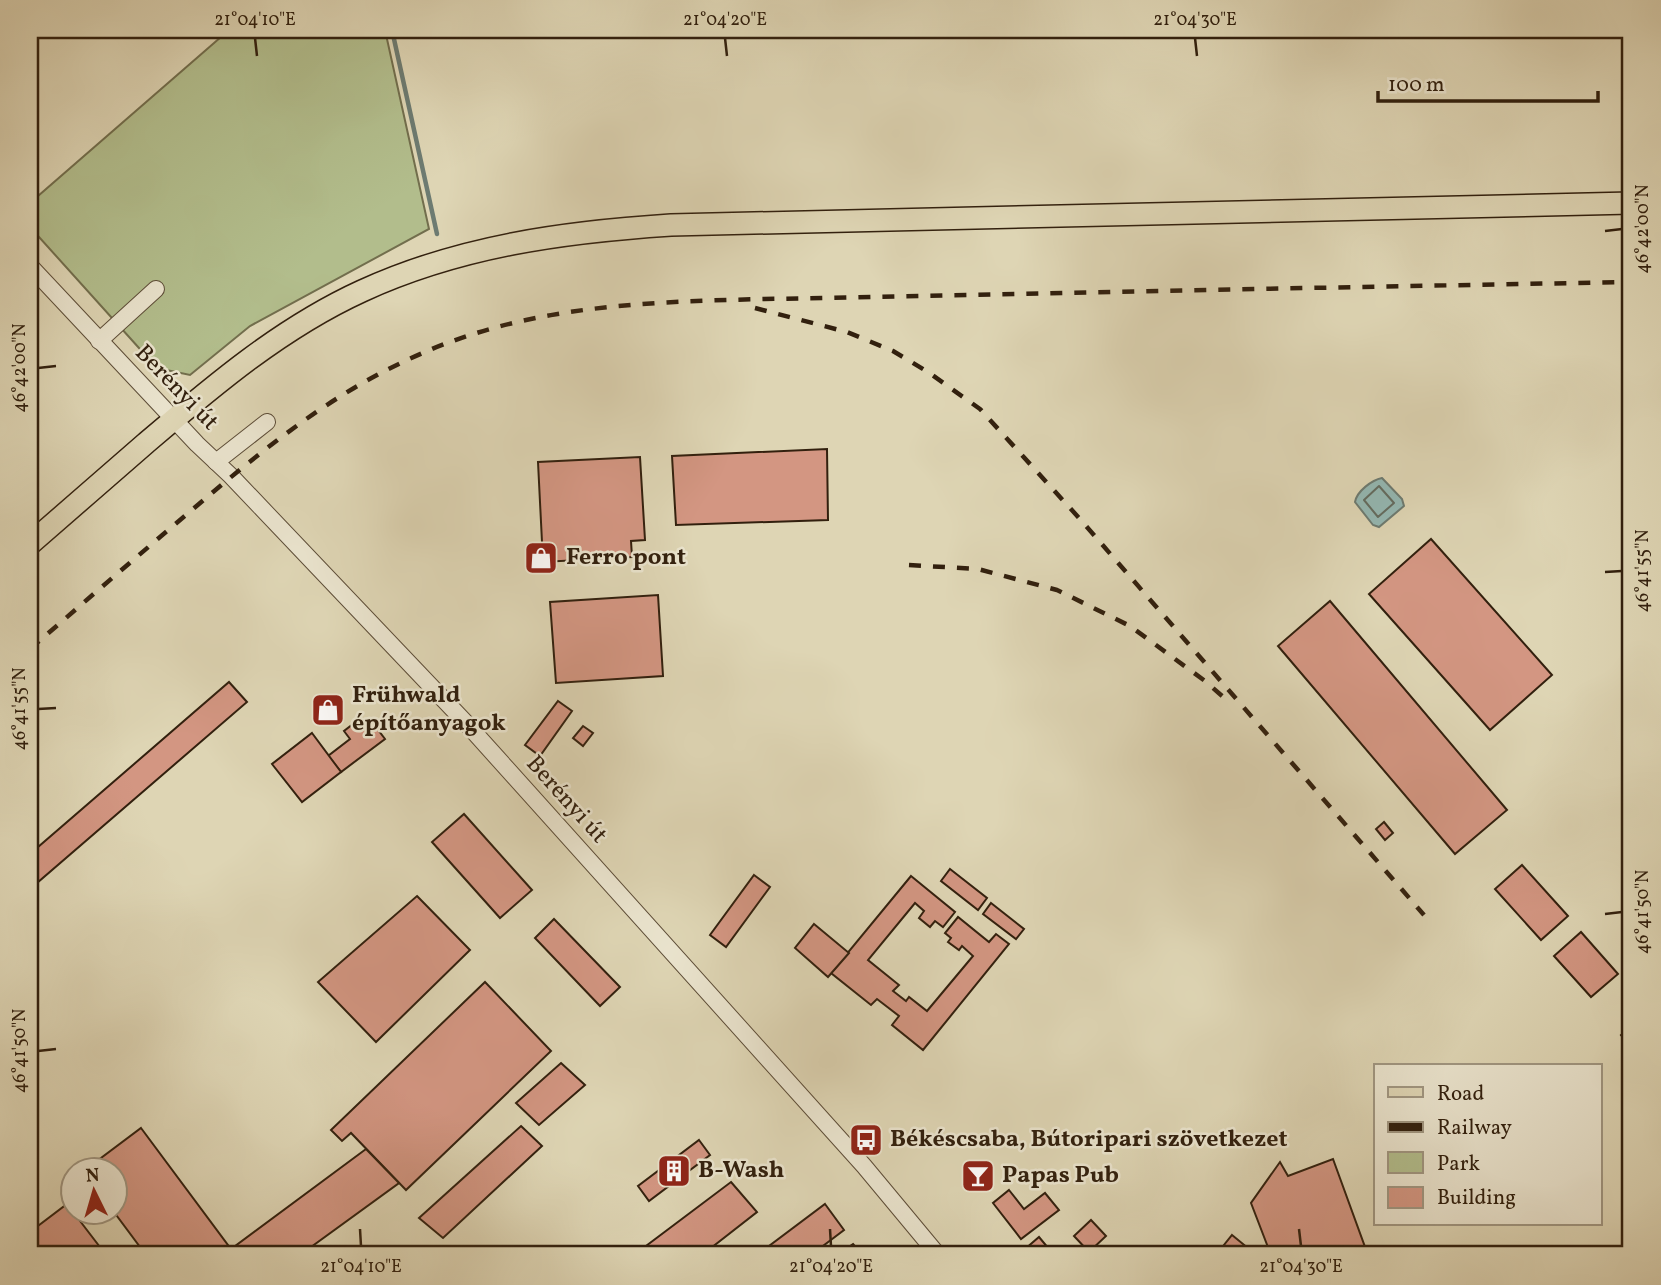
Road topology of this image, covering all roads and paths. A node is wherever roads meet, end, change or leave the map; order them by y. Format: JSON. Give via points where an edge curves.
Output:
{"nodes":[{"id":1,"x":1631,"y":203,"type":"edge"},
{"id":2,"x":30,"y":266,"type":"edge"},
{"id":3,"x":156,"y":289,"type":"dead end"},
{"id":4,"x":99,"y":341,"type":"junction"},
{"id":5,"x":174,"y":419,"type":"junction"},
{"id":6,"x":267,"y":422,"type":"dead end"},
{"id":7,"x":216,"y":461,"type":"junction"},
{"id":8,"x":30,"y":544,"type":"edge"},
{"id":9,"x":939,"y":1255,"type":"edge"}],
"edges":[{"from":1,"to":5,"type":"main road","via":[[671,225],[534,238],[436,262],[362,291],[251,356]]},
{"from":2,"to":4,"type":"street","name":"Berényi út"},
{"from":3,"to":4,"type":"street"},
{"from":4,"to":5,"type":"street","name":"Berényi út"},
{"from":5,"to":7,"type":"street","name":"Berényi út"},
{"from":5,"to":8,"type":"main road"},
{"from":6,"to":7,"type":"street"},
{"from":7,"to":9,"type":"street","name":"Berényi út","via":[[465,722]]}]}
